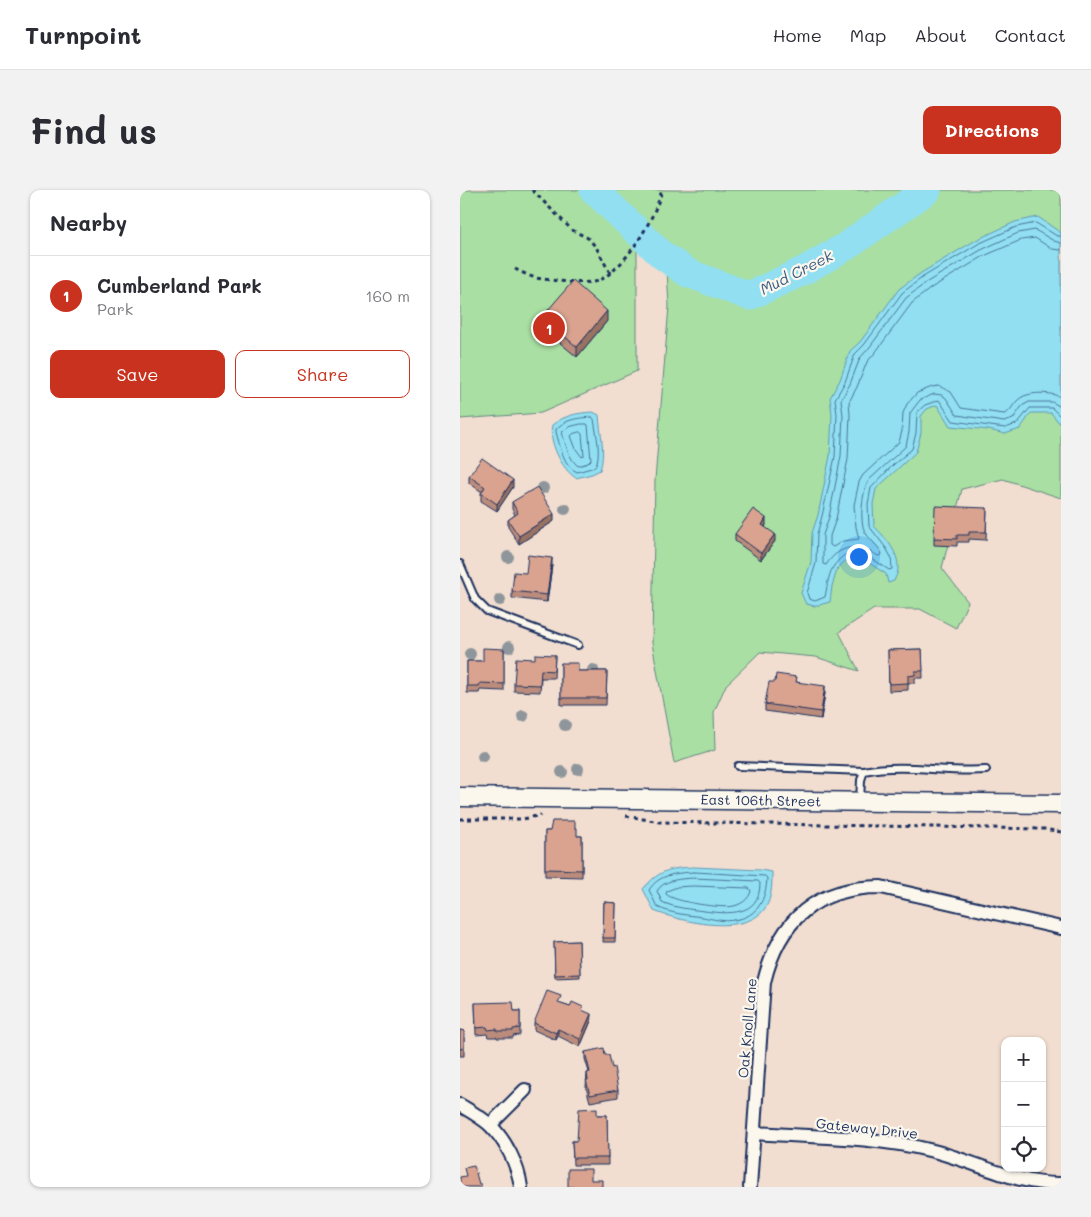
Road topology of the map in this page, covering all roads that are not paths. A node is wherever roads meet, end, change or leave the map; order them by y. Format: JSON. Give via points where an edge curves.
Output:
{"nodes":[{"id":1,"x":460,"y":564,"type":"edge"},
{"id":2,"x":578,"y":645,"type":"dead end"},
{"id":3,"x":738,"y":766,"type":"dead end"},
{"id":4,"x":986,"y":770,"type":"dead end"},
{"id":5,"x":864,"y":771,"type":"junction"},
{"id":6,"x":460,"y":797,"type":"edge"},
{"id":7,"x":860,"y":802,"type":"junction"},
{"id":8,"x":1061,"y":804,"type":"edge"},
{"id":9,"x":1061,"y":928,"type":"edge"},
{"id":10,"x":525,"y":1090,"type":"dead end"},
{"id":11,"x":460,"y":1105,"type":"edge"},
{"id":12,"x":490,"y":1125,"type":"junction"},
{"id":13,"x":754,"y":1132,"type":"junction"},
{"id":14,"x":1061,"y":1184,"type":"edge"},
{"id":15,"x":521,"y":1187,"type":"edge"},
{"id":16,"x":750,"y":1187,"type":"edge"}],
"edges":[{"from":1,"to":2,"type":"lane","via":[[475,599],[487,611]]},
{"from":3,"to":5,"type":"lane"},
{"from":4,"to":5,"type":"lane","via":[[894,767]]},
{"from":5,"to":7,"type":"lane"},
{"from":6,"to":7,"type":"main road","name":"East 106th Street"},
{"from":7,"to":8,"type":"main road","name":"East 106th Street"},
{"from":9,"to":13,"type":"street","name":"Oak Knoll Lane","via":[[881,887],[846,890],[809,907],[775,946],[764,982]]},
{"from":10,"to":12,"type":"street"},
{"from":11,"to":12,"type":"street"},
{"from":12,"to":15,"type":"street","via":[[512,1156]]},
{"from":13,"to":14,"type":"street","name":"Gateway Drive","via":[[906,1145],[1035,1183]]},
{"from":13,"to":16,"type":"street","name":"Oak Knoll Lane"}]}
